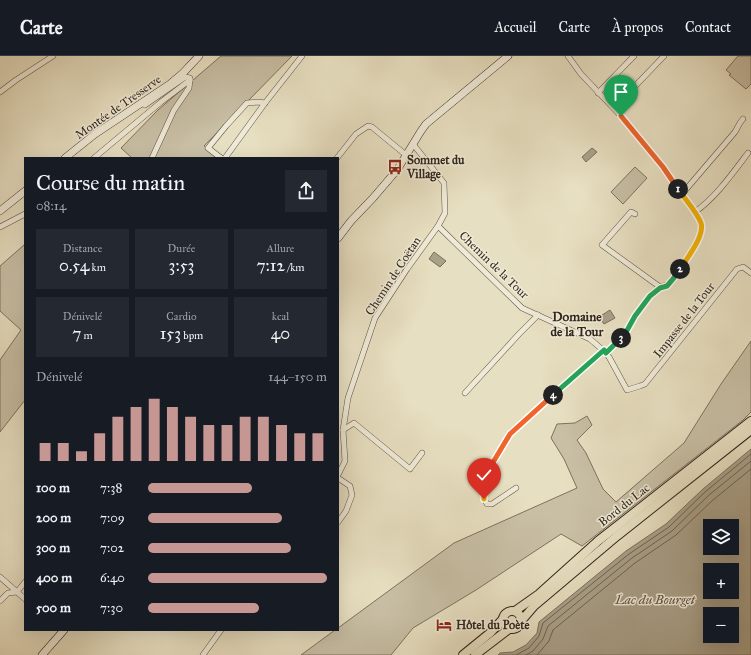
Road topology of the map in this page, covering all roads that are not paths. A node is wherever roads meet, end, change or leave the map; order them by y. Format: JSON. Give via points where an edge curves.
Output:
{"nodes":[{"id":1,"x":53,"y":56,"type":"edge"},
{"id":2,"x":199,"y":56,"type":"edge"},
{"id":3,"x":302,"y":56,"type":"edge"},
{"id":4,"x":508,"y":56,"type":"edge"},
{"id":5,"x":568,"y":56,"type":"edge"},
{"id":6,"x":634,"y":56,"type":"edge"},
{"id":7,"x":664,"y":56,"type":"edge"},
{"id":8,"x":190,"y":80,"type":"junction"},
{"id":9,"x":0,"y":92,"type":"edge"},
{"id":10,"x":598,"y":93,"type":"junction"},
{"id":11,"x":143,"y":102,"type":"junction"},
{"id":12,"x":265,"y":103,"type":"junction"},
{"id":13,"x":614,"y":108,"type":"junction"},
{"id":14,"x":743,"y":118,"type":"dead end"},
{"id":15,"x":413,"y":144,"type":"junction"},
{"id":16,"x":748,"y":153,"type":"dead end"},
{"id":17,"x":406,"y":155,"type":"junction"},
{"id":18,"x":66,"y":157,"type":"edge"},
{"id":19,"x":95,"y":157,"type":"edge"},
{"id":20,"x":152,"y":157,"type":"edge"},
{"id":21,"x":220,"y":157,"type":"edge"},
{"id":22,"x":226,"y":157,"type":"edge"},
{"id":23,"x":338,"y":157,"type":"edge"},
{"id":24,"x":24,"y":192,"type":"edge"},
{"id":25,"x":682,"y":194,"type":"junction"},
{"id":26,"x":0,"y":211,"type":"edge"},
{"id":27,"x":695,"y":212,"type":"junction"},
{"id":28,"x":635,"y":214,"type":"dead end"},
{"id":29,"x":24,"y":215,"type":"edge"},
{"id":30,"x":438,"y":226,"type":"junction"},
{"id":31,"x":0,"y":227,"type":"edge"},
{"id":32,"x":339,"y":237,"type":"edge"},
{"id":33,"x":751,"y":273,"type":"edge"},
{"id":34,"x":660,"y":288,"type":"junction"},
{"id":35,"x":538,"y":315,"type":"junction"},
{"id":36,"x":605,"y":352,"type":"junction"},
{"id":37,"x":631,"y":389,"type":"joint"},
{"id":38,"x":465,"y":394,"type":"dead end"},
{"id":39,"x":751,"y":421,"type":"edge"},
{"id":40,"x":342,"y":430,"type":"junction"},
{"id":41,"x":751,"y":430,"type":"edge"},
{"id":42,"x":422,"y":453,"type":"dead end"},
{"id":43,"x":339,"y":475,"type":"edge"},
{"id":44,"x":339,"y":478,"type":"edge"},
{"id":45,"x":516,"y":488,"type":"dead end"},
{"id":46,"x":339,"y":521,"type":"edge"},
{"id":47,"x":0,"y":577,"type":"edge"},
{"id":48,"x":24,"y":583,"type":"edge"},
{"id":49,"x":17,"y":592,"type":"junction"},
{"id":50,"x":24,"y":598,"type":"edge"},
{"id":51,"x":0,"y":601,"type":"edge"},
{"id":52,"x":515,"y":611,"type":"junction"},
{"id":53,"x":503,"y":619,"type":"junction"},
{"id":54,"x":522,"y":620,"type":"junction"},
{"id":55,"x":509,"y":629,"type":"junction"},
{"id":56,"x":63,"y":631,"type":"edge"},
{"id":57,"x":220,"y":631,"type":"edge"},
{"id":58,"x":42,"y":655,"type":"edge"},
{"id":59,"x":203,"y":655,"type":"edge"},
{"id":60,"x":463,"y":655,"type":"edge"},
{"id":61,"x":475,"y":655,"type":"edge"}],
"edges":[{"from":1,"to":9,"type":"street"},
{"from":2,"to":11,"type":"street","name":"Montée de Tresserve","via":[[170,84]]},
{"from":3,"to":12,"type":"street"},
{"from":4,"to":15,"type":"street","via":[[426,124]]},
{"from":5,"to":10,"type":"street"},
{"from":6,"to":10,"type":"street"},
{"from":7,"to":13,"type":"street"},
{"from":8,"to":11,"type":"street","via":[[184,78],[145,105]]},
{"from":8,"to":19,"type":"street"},
{"from":8,"to":20,"type":"street","via":[[189,88],[174,110]]},
{"from":10,"to":13,"type":"street"},
{"from":11,"to":18,"type":"street","name":"Montée de Tresserve"},
{"from":12,"to":21,"type":"street","via":[[247,103],[226,126],[208,148]]},
{"from":12,"to":22,"type":"street"},
{"from":13,"to":25,"type":"street"},
{"from":14,"to":25,"type":"street","via":[[735,132]]},
{"from":15,"to":17,"type":"street"},
{"from":15,"to":30,"type":"street","name":"Chemin de Coëtan","via":[[444,183],[445,213]]},
{"from":16,"to":27,"type":"street","via":[[719,190]]},
{"from":17,"to":23,"type":"street","via":[[368,126],[356,134]]},
{"from":17,"to":32,"type":"street","via":[[392,176]]},
{"from":24,"to":26,"type":"street"},
{"from":25,"to":27,"type":"street"},
{"from":27,"to":34,"type":"street","via":[[702,232],[698,241],[673,279],[667,286]]},
{"from":28,"to":34,"type":"street","via":[[631,212],[602,244]]},
{"from":29,"to":31,"type":"street"},
{"from":30,"to":35,"type":"street","name":"Chemin de la Tour","via":[[522,308]]},
{"from":30,"to":40,"type":"street","name":"Chemin de Coëtan","via":[[375,318],[348,398]]},
{"from":33,"to":37,"type":"street","name":"Impasse de la Tour","via":[[743,267],[737,269],[645,384]]},
{"from":34,"to":36,"type":"street","via":[[650,296],[625,334]]},
{"from":35,"to":36,"type":"street","name":"Chemin de la Tour","via":[[590,339]]},
{"from":35,"to":38,"type":"street"},
{"from":36,"to":37,"type":"street","name":"Chemin de la Tour","via":[[627,390]]},
{"from":36,"to":45,"type":"street","via":[[510,434],[488,473],[482,492],[487,504],[492,504]]},
{"from":39,"to":52,"type":"main road","name":"Bord du Lac","via":[[598,541],[539,594]]},
{"from":40,"to":42,"type":"street","via":[[354,423],[410,469]]},
{"from":40,"to":43,"type":"street","name":"Chemin de Coëtan","via":[[345,461]]},
{"from":41,"to":54,"type":"main road","name":"Bord du Lac","via":[[617,536],[534,606]]},
{"from":44,"to":46,"type":"street","via":[[350,486],[352,495]]},
{"from":47,"to":49,"type":"street"},
{"from":48,"to":49,"type":"street"},
{"from":49,"to":50,"type":"street"},
{"from":49,"to":51,"type":"street","via":[[8,593]]},
{"from":52,"to":53,"type":"main road","via":[[506,613]]},
{"from":52,"to":54,"type":"main road","via":[[520,614]]},
{"from":53,"to":55,"type":"main road","via":[[504,625]]},
{"from":53,"to":60,"type":"main road"},
{"from":54,"to":55,"type":"main road","via":[[518,628]]},
{"from":55,"to":61,"type":"main road"},
{"from":56,"to":58,"type":"street"},
{"from":57,"to":59,"type":"street"}]}
